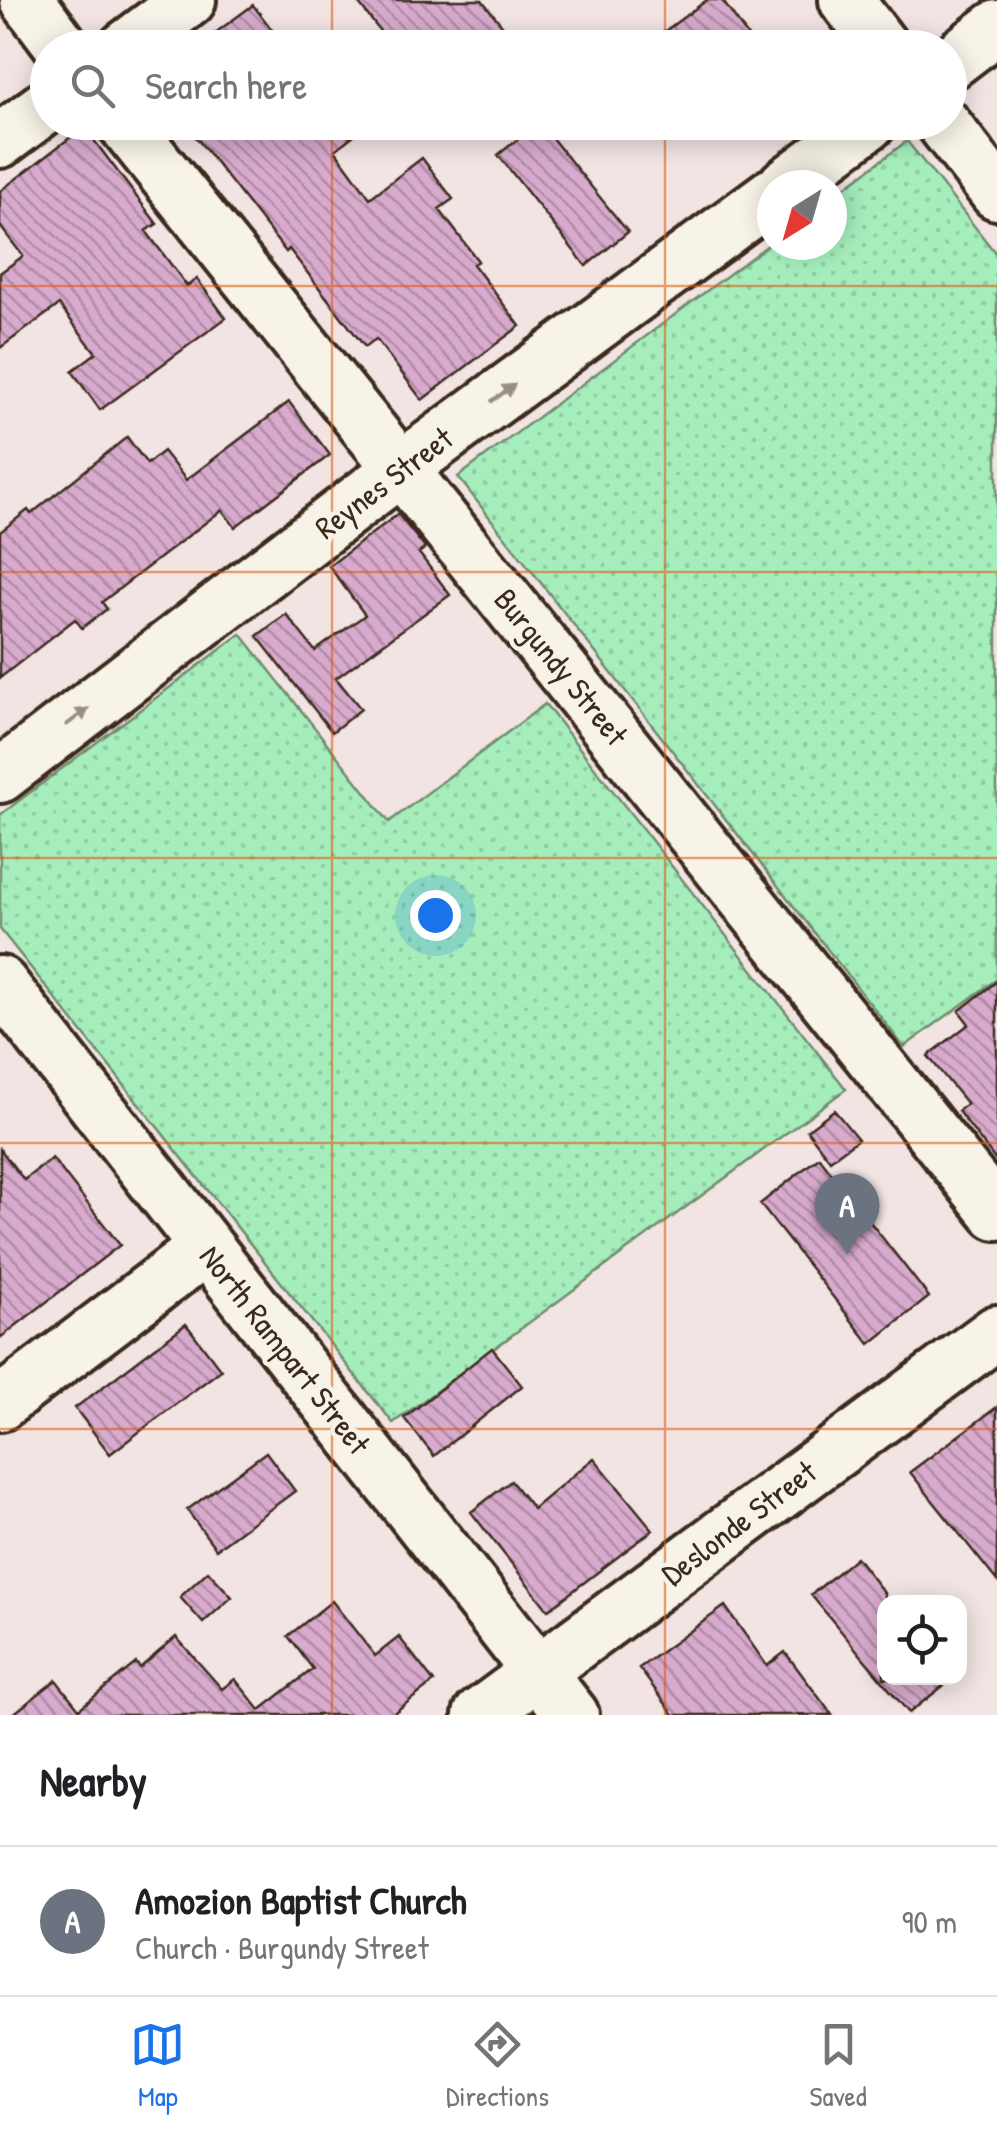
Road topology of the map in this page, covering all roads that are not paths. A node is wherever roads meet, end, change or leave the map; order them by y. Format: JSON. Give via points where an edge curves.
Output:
{"nodes":[{"id":1,"x":27,"y":0,"type":"edge"},
{"id":2,"x":189,"y":0,"type":"edge"},
{"id":3,"x":846,"y":0,"type":"edge"},
{"id":4,"x":997,"y":27,"type":"edge"},
{"id":5,"x":50,"y":30,"type":"edge"},
{"id":6,"x":149,"y":30,"type":"edge"},
{"id":7,"x":870,"y":30,"type":"edge"},
{"id":8,"x":967,"y":50,"type":"edge"},
{"id":9,"x":30,"y":118,"type":"edge"},
{"id":10,"x":0,"y":140,"type":"edge"},
{"id":11,"x":138,"y":140,"type":"edge"},
{"id":12,"x":846,"y":140,"type":"edge"},
{"id":13,"x":956,"y":140,"type":"edge"},
{"id":14,"x":805,"y":170,"type":"edge"},
{"id":15,"x":997,"y":193,"type":"edge"},
{"id":16,"x":757,"y":205,"type":"edge"},
{"id":17,"x":402,"y":468,"type":"junction"},
{"id":18,"x":0,"y":776,"type":"edge"},
{"id":19,"x":0,"y":983,"type":"edge"},
{"id":20,"x":997,"y":1213,"type":"edge"},
{"id":21,"x":204,"y":1248,"type":"junction"},
{"id":22,"x":997,"y":1332,"type":"edge"},
{"id":23,"x":0,"y":1404,"type":"edge"},
{"id":24,"x":538,"y":1672,"type":"junction"},
{"id":25,"x":480,"y":1715,"type":"edge"},
{"id":26,"x":572,"y":1715,"type":"edge"}],
"edges":[{"from":1,"to":5,"type":"street"},
{"from":2,"to":6,"type":"street"},
{"from":3,"to":7,"type":"street"},
{"from":4,"to":8,"type":"street"},
{"from":9,"to":10,"type":"street"},
{"from":11,"to":17,"type":"street","name":"Burgundy Street"},
{"from":12,"to":14,"type":"street"},
{"from":13,"to":15,"type":"street"},
{"from":17,"to":16,"type":"street","name":"Reynes Street","one_way":true},
{"from":18,"to":17,"type":"street","name":"Reynes Street","one_way":true},
{"from":17,"to":20,"type":"street","name":"Burgundy Street"},
{"from":19,"to":21,"type":"street","name":"North Rampart Street"},
{"from":21,"to":23,"type":"street"},
{"from":21,"to":24,"type":"street","name":"North Rampart Street"},
{"from":22,"to":24,"type":"street","name":"Deslonde Street"},
{"from":24,"to":25,"type":"street","name":"Deslonde Street"},
{"from":24,"to":26,"type":"street","name":"North Rampart Street"}]}
